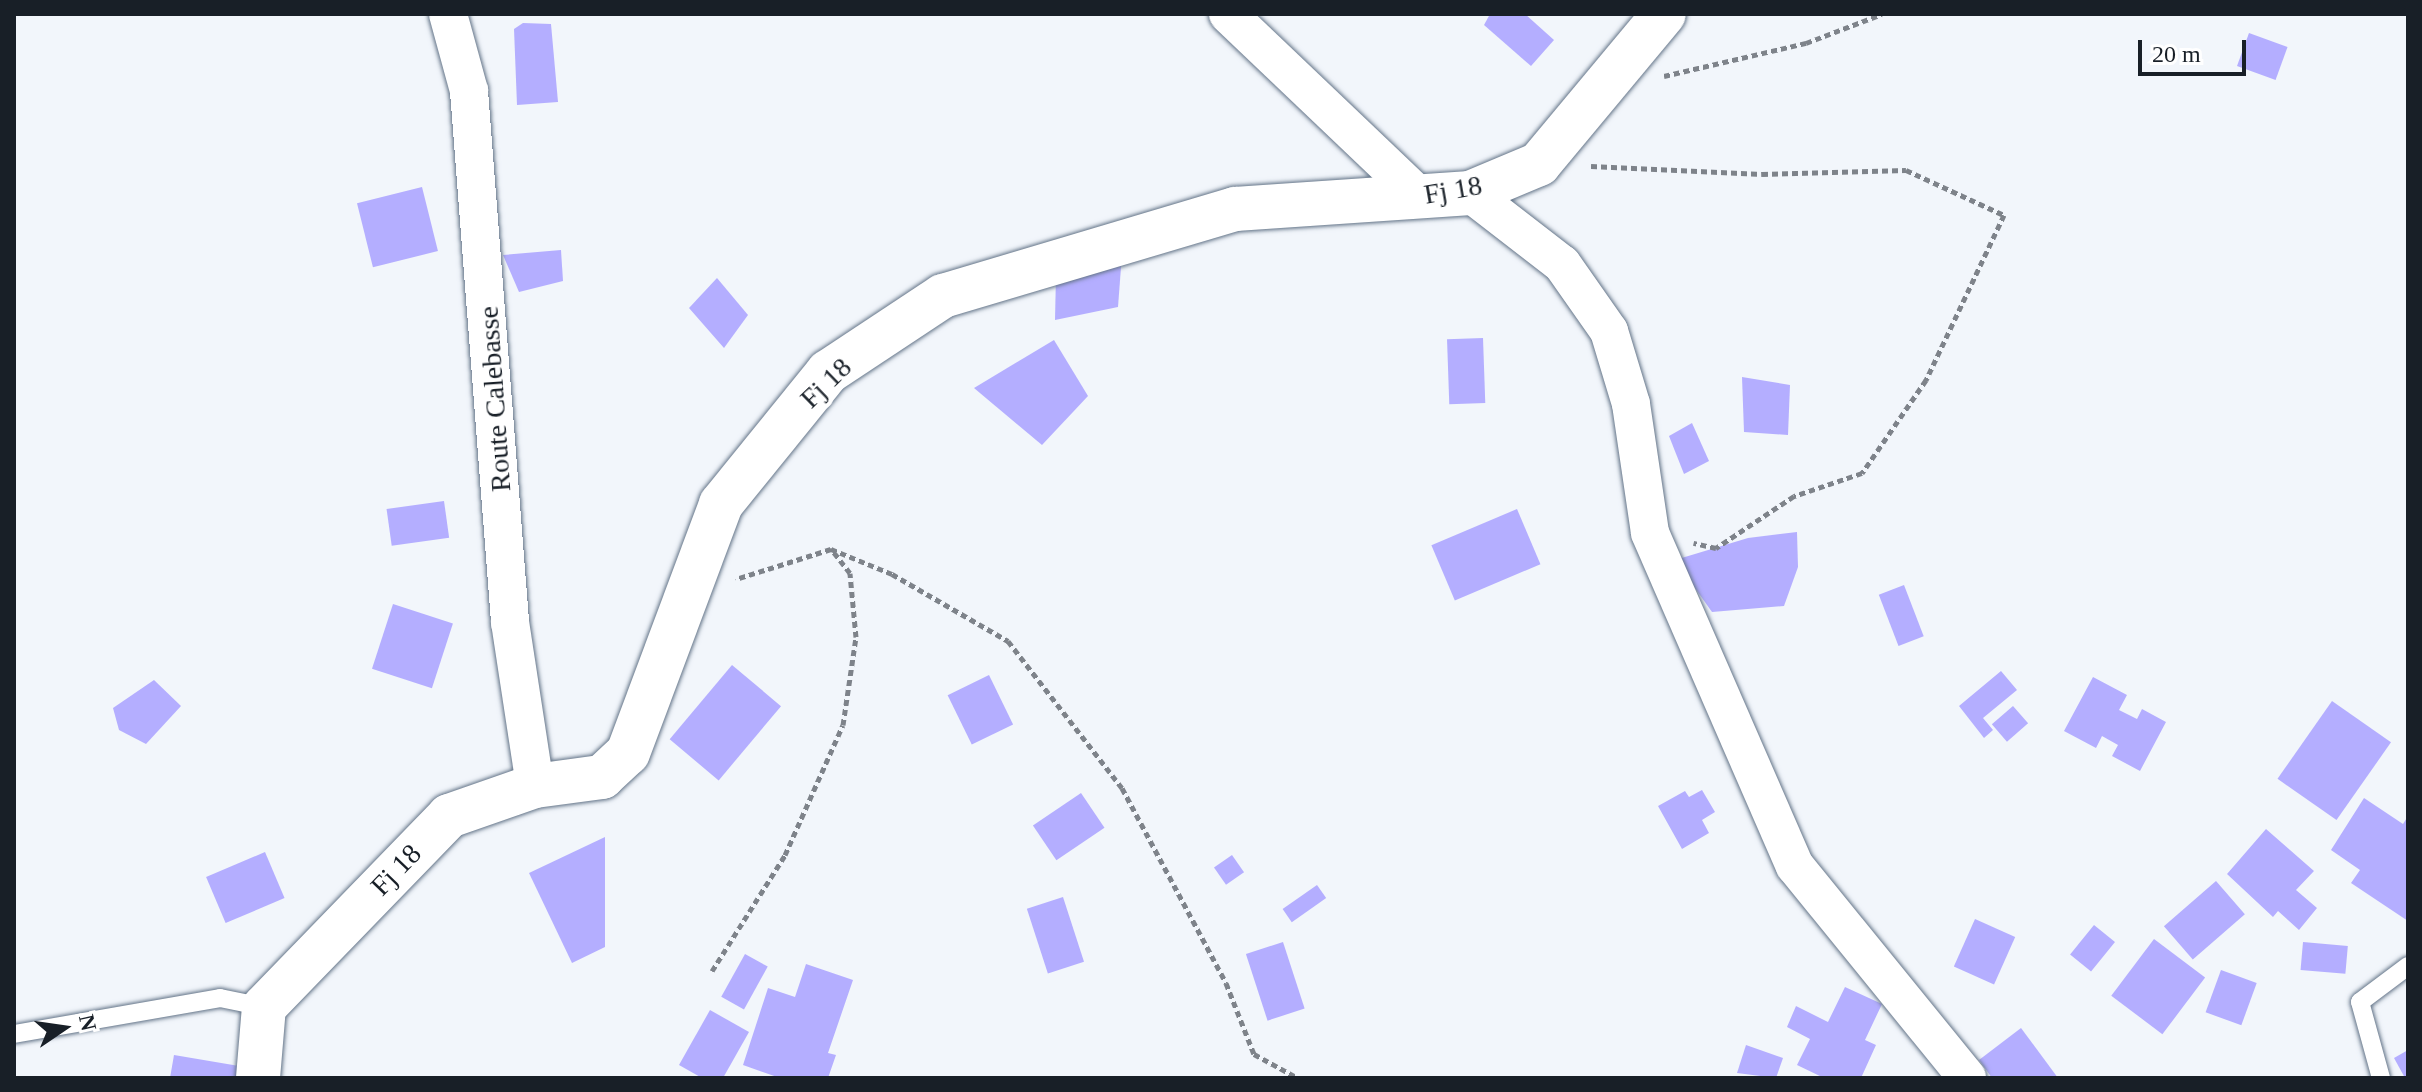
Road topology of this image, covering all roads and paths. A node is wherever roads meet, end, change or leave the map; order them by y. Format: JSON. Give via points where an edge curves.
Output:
{"nodes":[{"id":1,"x":448,"y":14,"type":"edge"},
{"id":2,"x":1228,"y":14,"type":"edge"},
{"id":3,"x":1664,"y":14,"type":"edge"},
{"id":4,"x":1882,"y":14,"type":"edge"},
{"id":5,"x":1659,"y":77,"type":"dead end"},
{"id":6,"x":1539,"y":164,"type":"junction"},
{"id":7,"x":1470,"y":193,"type":"junction"},
{"id":8,"x":1419,"y":196,"type":"junction"},
{"id":9,"x":1650,"y":533,"type":"junction"},
{"id":10,"x":831,"y":549,"type":"junction"},
{"id":11,"x":689,"y":591,"type":"junction"},
{"id":12,"x":535,"y":786,"type":"junction"},
{"id":13,"x":2408,"y":966,"type":"edge"},
{"id":14,"x":712,"y":971,"type":"dead end"},
{"id":15,"x":264,"y":1007,"type":"junction"},
{"id":16,"x":14,"y":1034,"type":"edge"},
{"id":17,"x":258,"y":1078,"type":"edge"},
{"id":18,"x":1298,"y":1078,"type":"edge"},
{"id":19,"x":1967,"y":1078,"type":"edge"},
{"id":20,"x":2381,"y":1078,"type":"edge"}],
"edges":[{"from":1,"to":12,"type":"street","name":"Route Calebasse","via":[[469,91],[510,622]]},
{"from":2,"to":8,"type":"street"},
{"from":3,"to":6,"type":"street","name":"Fj 18"},
{"from":4,"to":5,"type":"path","via":[[1806,43]]},
{"from":6,"to":7,"type":"street","name":"Fj 18"},
{"from":6,"to":9,"type":"path","via":[[1762,174],[1906,170],[2004,215],[1926,380],[1862,473],[1794,496],[1716,548]]},
{"from":7,"to":8,"type":"street","name":"Fj 18"},
{"from":7,"to":9,"type":"street","via":[[1562,264],[1609,331],[1631,404]]},
{"from":8,"to":11,"type":"street","name":"Fj 18","via":[[1235,209],[943,296],[828,372],[721,504]]},
{"from":9,"to":19,"type":"street","via":[[1795,866]]},
{"from":10,"to":11,"type":"path"},
{"from":10,"to":14,"type":"path","via":[[850,573],[856,637],[843,725],[785,855]]},
{"from":10,"to":18,"type":"path","via":[[892,574],[1008,641],[1122,788],[1226,983],[1254,1054]]},
{"from":11,"to":12,"type":"street","name":"Fj 18","via":[[628,753],[602,777]]},
{"from":12,"to":15,"type":"street","name":"Fj 18","via":[[449,816]]},
{"from":13,"to":20,"type":"lane","via":[[2360,1002]]},
{"from":15,"to":16,"type":"lane","via":[[220,998]]},
{"from":15,"to":17,"type":"street"}]}
